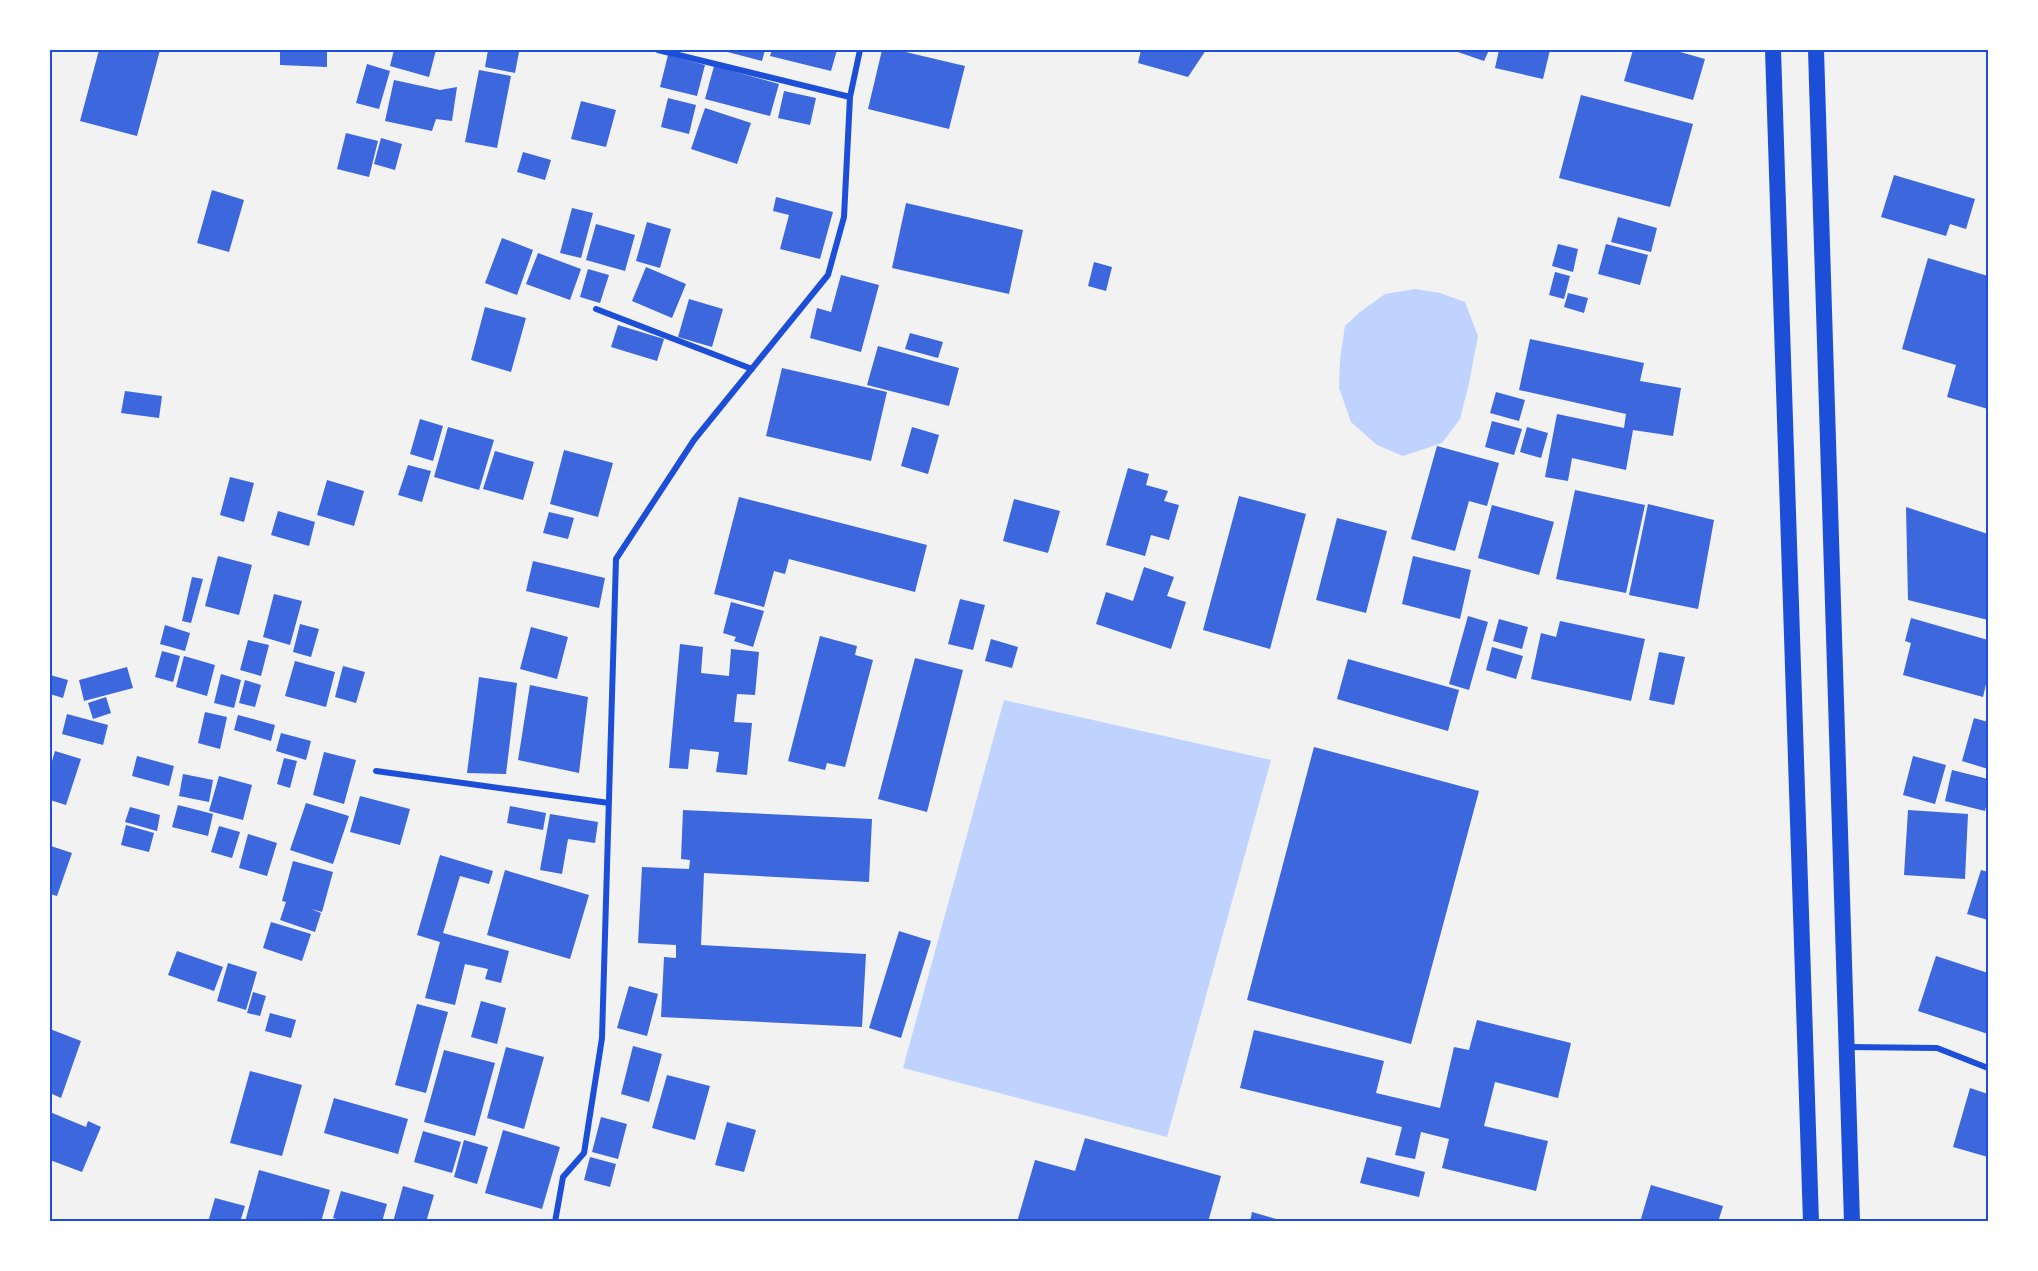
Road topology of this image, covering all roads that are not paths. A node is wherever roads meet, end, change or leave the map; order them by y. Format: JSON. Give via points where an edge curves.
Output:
{"nodes":[{"id":1,"x":658,"y":50,"type":"edge"},
{"id":2,"x":860,"y":50,"type":"edge"},
{"id":3,"x":1773,"y":50,"type":"edge"},
{"id":4,"x":1816,"y":50,"type":"edge"},
{"id":5,"x":850,"y":97,"type":"junction"},
{"id":6,"x":596,"y":309,"type":"dead end"},
{"id":7,"x":752,"y":369,"type":"junction"},
{"id":8,"x":376,"y":771,"type":"dead end"},
{"id":9,"x":609,"y":803,"type":"junction"},
{"id":10,"x":1847,"y":1047,"type":"junction"},
{"id":11,"x":1989,"y":1068,"type":"edge"},
{"id":12,"x":555,"y":1221,"type":"edge"},
{"id":13,"x":1810,"y":1221,"type":"edge"},
{"id":14,"x":1852,"y":1221,"type":"edge"}],
"edges":[{"from":1,"to":5,"type":"street"},
{"from":2,"to":5,"type":"street"},
{"from":3,"to":13,"type":"highway"},
{"from":4,"to":10,"type":"highway"},
{"from":5,"to":7,"type":"street","via":[[844,217],[828,275]]},
{"from":6,"to":7,"type":"street"},
{"from":7,"to":9,"type":"street","via":[[693,440],[616,559]]},
{"from":8,"to":9,"type":"street"},
{"from":9,"to":12,"type":"street","via":[[602,1038],[584,1153],[563,1177]]},
{"from":10,"to":11,"type":"street","via":[[1937,1048]]},
{"from":10,"to":14,"type":"highway"}]}
